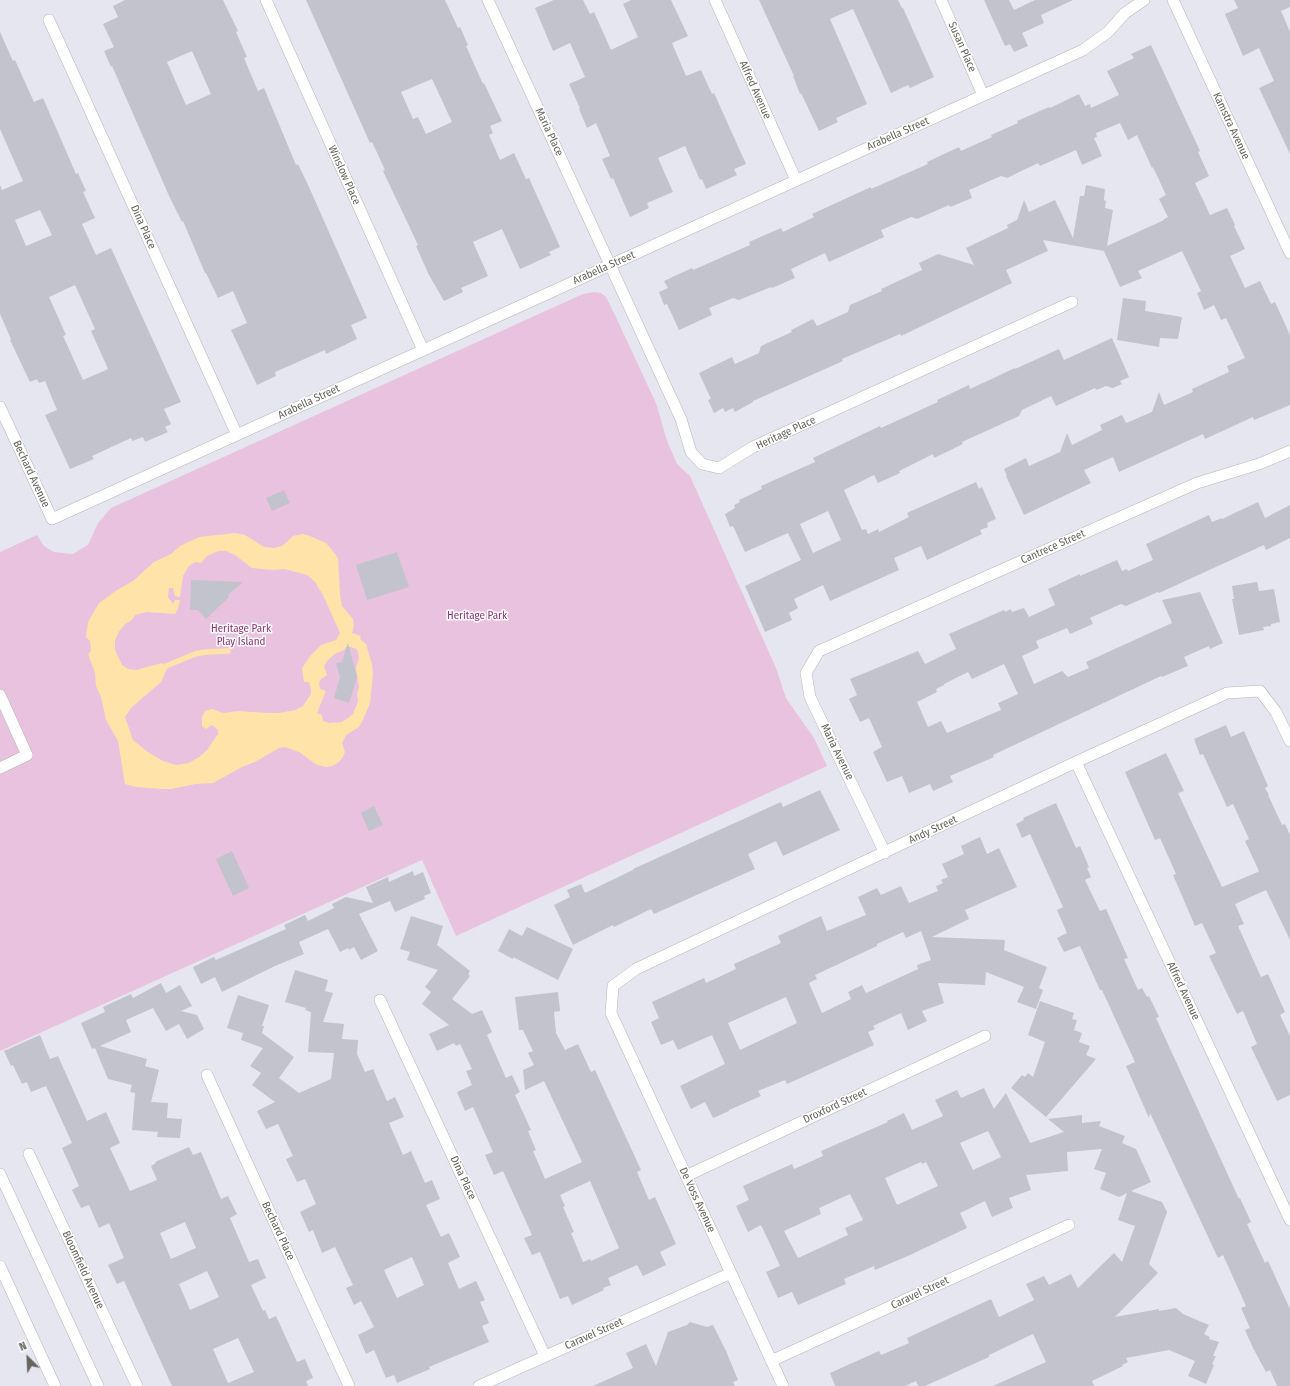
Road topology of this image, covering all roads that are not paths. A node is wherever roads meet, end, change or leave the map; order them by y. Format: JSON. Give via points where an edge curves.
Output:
{"nodes":[{"id":1,"x":266,"y":0,"type":"edge"},
{"id":2,"x":488,"y":0,"type":"edge"},
{"id":3,"x":714,"y":0,"type":"edge"},
{"id":4,"x":940,"y":0,"type":"edge"},
{"id":5,"x":1144,"y":0,"type":"edge"},
{"id":6,"x":1173,"y":0,"type":"edge"},
{"id":7,"x":49,"y":20,"type":"dead end"},
{"id":8,"x":983,"y":95,"type":"junction"},
{"id":9,"x":796,"y":180,"type":"junction"},
{"id":10,"x":1290,"y":253,"type":"edge"},
{"id":11,"x":610,"y":265,"type":"junction"},
{"id":12,"x":1072,"y":302,"type":"dead end"},
{"id":13,"x":423,"y":350,"type":"junction"},
{"id":14,"x":0,"y":407,"type":"edge"},
{"id":15,"x":237,"y":435,"type":"junction"},
{"id":16,"x":1290,"y":451,"type":"edge"},
{"id":17,"x":52,"y":519,"type":"joint"},
{"id":18,"x":819,"y":651,"type":"joint"},
{"id":19,"x":0,"y":696,"type":"edge"},
{"id":20,"x":1290,"y":741,"type":"edge"},
{"id":21,"x":1076,"y":762,"type":"junction"},
{"id":22,"x":0,"y":768,"type":"edge"},
{"id":23,"x":885,"y":853,"type":"junction"},
{"id":24,"x":380,"y":1000,"type":"dead end"},
{"id":25,"x":611,"y":1013,"type":"joint"},
{"id":26,"x":985,"y":1036,"type":"dead end"},
{"id":27,"x":207,"y":1075,"type":"dead end"},
{"id":28,"x":29,"y":1154,"type":"dead end"},
{"id":29,"x":0,"y":1174,"type":"edge"},
{"id":30,"x":686,"y":1176,"type":"junction"},
{"id":31,"x":1290,"y":1220,"type":"edge"},
{"id":32,"x":1069,"y":1225,"type":"dead end"},
{"id":33,"x":0,"y":1266,"type":"edge"},
{"id":34,"x":731,"y":1273,"type":"junction"},
{"id":35,"x":545,"y":1356,"type":"junction"},
{"id":36,"x":772,"y":1361,"type":"junction"},
{"id":37,"x":55,"y":1386,"type":"edge"},
{"id":38,"x":98,"y":1386,"type":"edge"},
{"id":39,"x":137,"y":1386,"type":"edge"},
{"id":40,"x":349,"y":1386,"type":"edge"},
{"id":41,"x":479,"y":1386,"type":"edge"},
{"id":42,"x":783,"y":1386,"type":"edge"}],
"edges":[{"from":1,"to":13,"type":"street","name":"Winslow Place"},
{"from":2,"to":11,"type":"street","name":"Maria Place"},
{"from":3,"to":9,"type":"street","name":"Alfred Avenue"},
{"from":4,"to":8,"type":"street","name":"Susan Place"},
{"from":5,"to":8,"type":"street","name":"Arabella Street","via":[[1083,50]]},
{"from":6,"to":10,"type":"street","name":"Kamstra Avenue"},
{"from":7,"to":15,"type":"street","name":"Dina Place"},
{"from":8,"to":9,"type":"street","name":"Arabella Street"},
{"from":9,"to":11,"type":"street","name":"Arabella Street"},
{"from":11,"to":12,"type":"street","name":"Heritage Place","via":[[681,419],[691,452],[702,464],[719,468],[754,447]]},
{"from":11,"to":13,"type":"street","name":"Arabella Street"},
{"from":13,"to":15,"type":"street","name":"Arabella Street"},
{"from":14,"to":17,"type":"street","name":"Bechard Avenue"},
{"from":15,"to":17,"type":"street","name":"Arabella Street"},
{"from":16,"to":18,"type":"street","name":"Cantrece Street","via":[[1259,464],[1197,483]]},
{"from":18,"to":23,"type":"street","name":"Maria Avenue","via":[[806,673],[810,697]]},
{"from":19,"to":22,"type":"street","via":[[27,755]]},
{"from":20,"to":21,"type":"street","name":"Andy Street","via":[[1276,712],[1260,691],[1227,693]]},
{"from":21,"to":23,"type":"street","name":"Andy Street"},
{"from":21,"to":31,"type":"street","name":"Alfred Avenue"},
{"from":23,"to":25,"type":"street","name":"Andy Street","via":[[636,969],[614,986]]},
{"from":24,"to":35,"type":"street","name":"Dina Place"},
{"from":25,"to":30,"type":"street","name":"De Voss Avenue"},
{"from":26,"to":30,"type":"street","name":"Droxford Street"},
{"from":27,"to":40,"type":"street","name":"Bechard Place"},
{"from":28,"to":39,"type":"street","name":"Bloomfield Avenue"},
{"from":29,"to":38,"type":"street"},
{"from":30,"to":34,"type":"street","name":"De Voss Avenue"},
{"from":32,"to":36,"type":"street","name":"Caravel Street"},
{"from":33,"to":37,"type":"street"},
{"from":34,"to":35,"type":"street","name":"Caravel Street"},
{"from":34,"to":36,"type":"street","name":"De Voss Avenue"},
{"from":35,"to":41,"type":"street","name":"Caravel Street"},
{"from":36,"to":42,"type":"street","name":"De Voss Avenue"}]}
